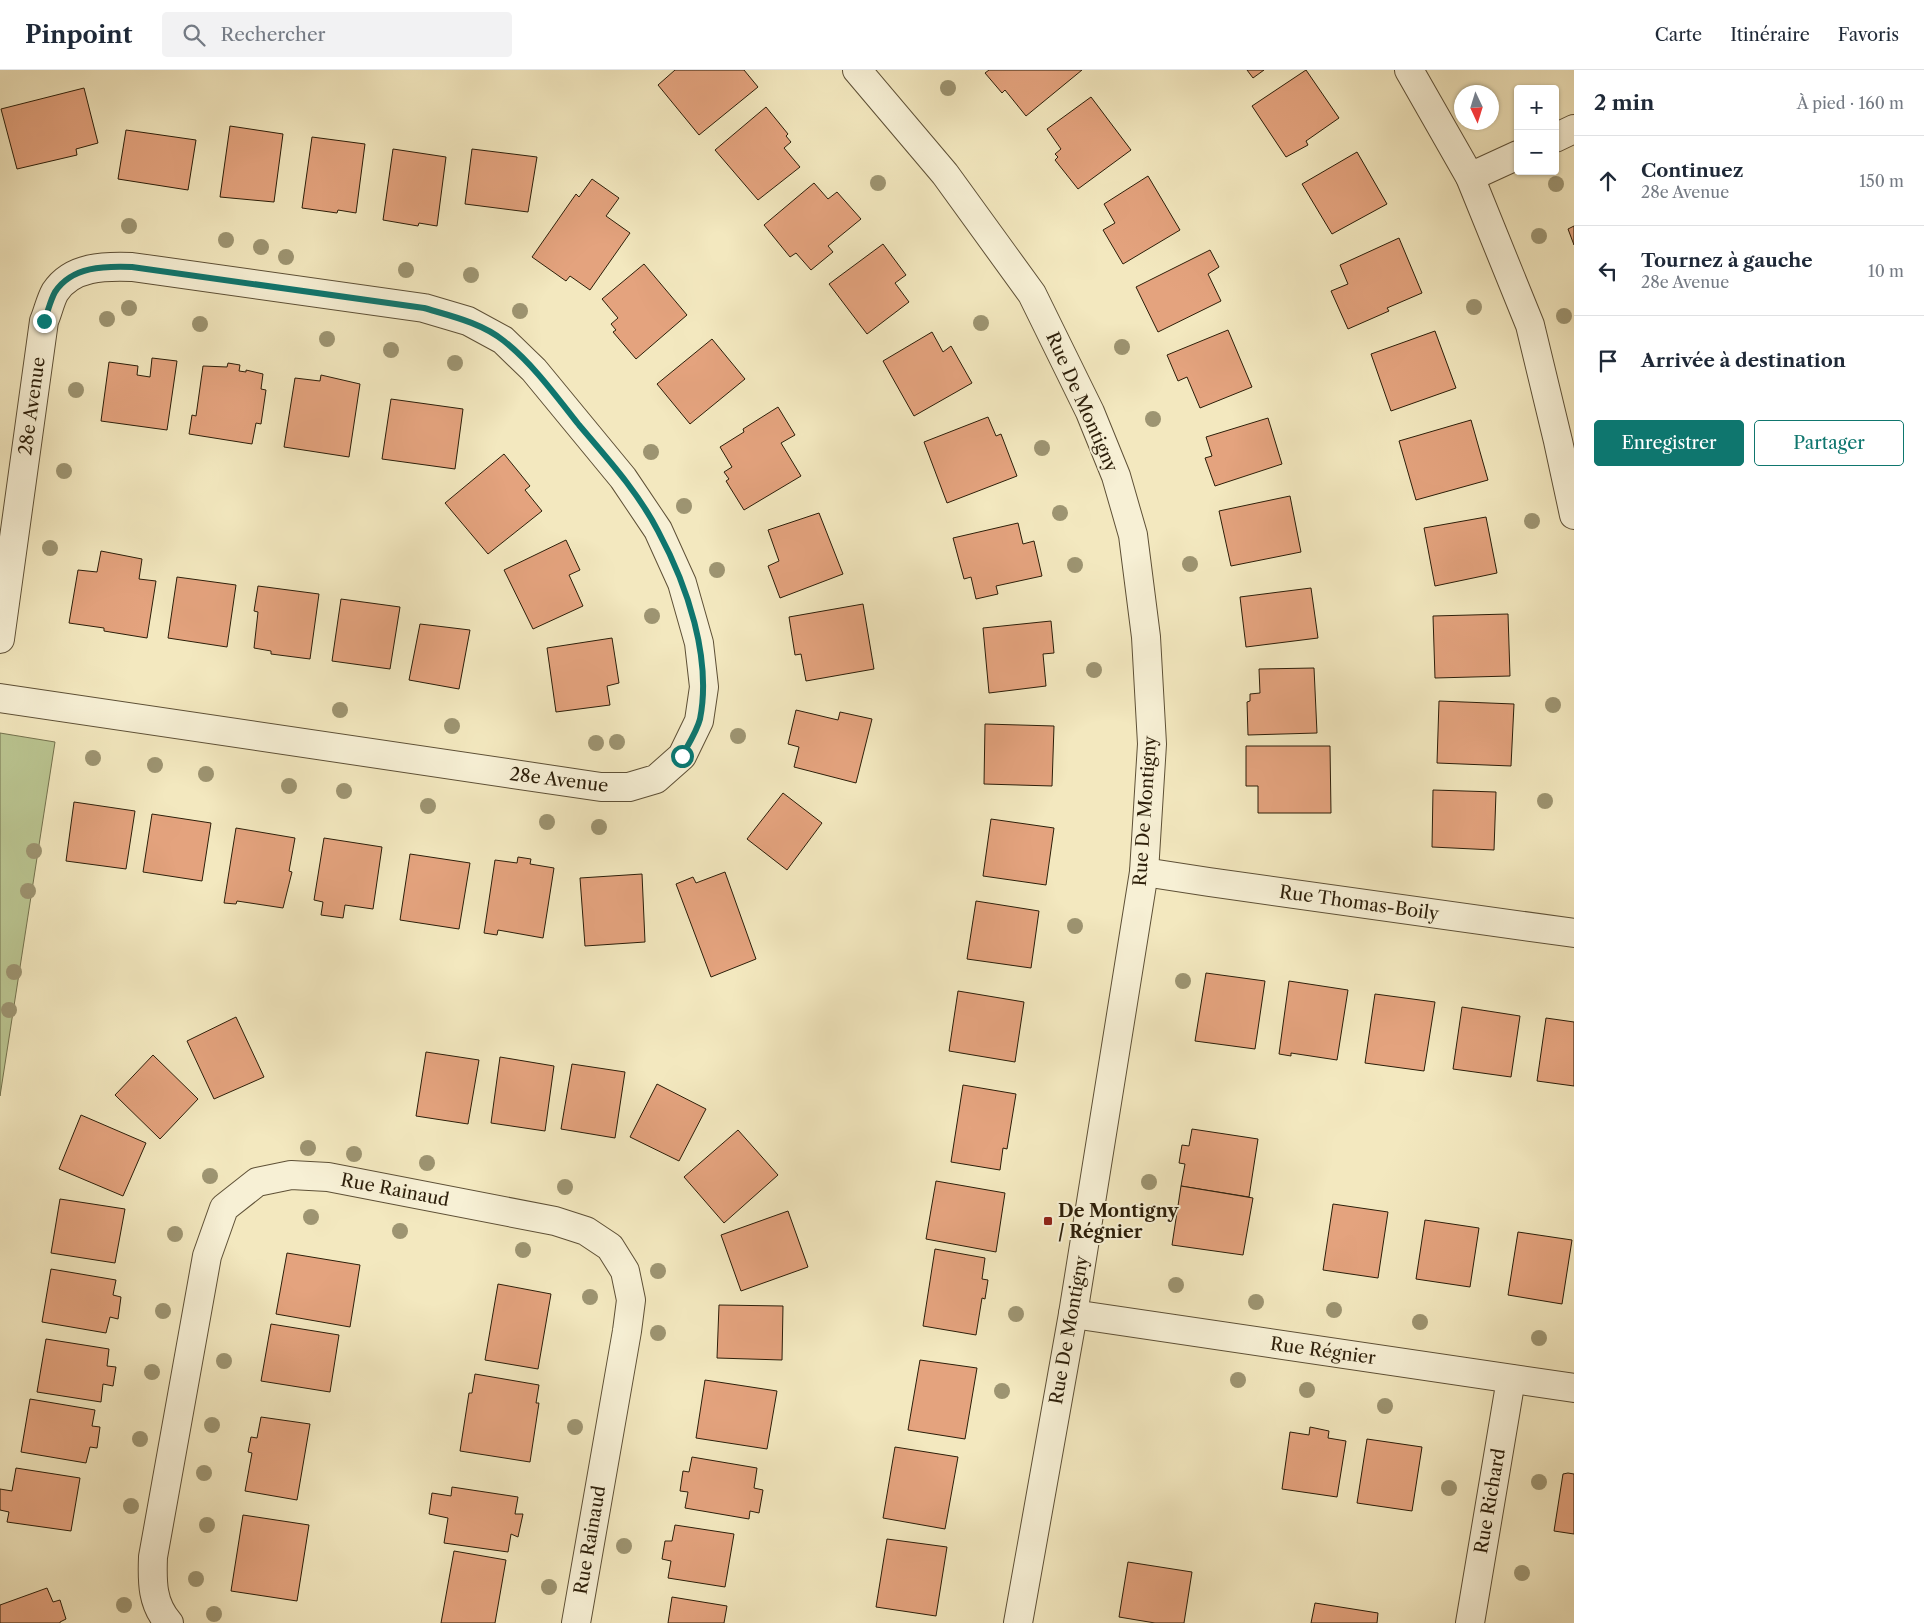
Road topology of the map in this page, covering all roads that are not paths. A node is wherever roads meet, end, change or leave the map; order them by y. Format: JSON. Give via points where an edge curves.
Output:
{"nodes":[{"id":1,"x":858,"y":70,"type":"edge"},
{"id":2,"x":1409,"y":70,"type":"edge"},
{"id":3,"x":1574,"y":129,"type":"edge"},
{"id":4,"x":1559,"y":136,"type":"edge"},
{"id":5,"x":1514,"y":157,"type":"edge"},
{"id":6,"x":1470,"y":177,"type":"junction"},
{"id":7,"x":1574,"y":515,"type":"edge"},
{"id":8,"x":0,"y":639,"type":"edge"},
{"id":9,"x":0,"y":698,"type":"edge"},
{"id":10,"x":1144,"y":872,"type":"junction"},
{"id":11,"x":1574,"y":933,"type":"edge"},
{"id":12,"x":1073,"y":1314,"type":"junction"},
{"id":13,"x":1511,"y":1379,"type":"junction"},
{"id":14,"x":1574,"y":1388,"type":"edge"},
{"id":15,"x":169,"y":1623,"type":"edge"},
{"id":16,"x":576,"y":1623,"type":"edge"},
{"id":17,"x":1018,"y":1623,"type":"edge"},
{"id":18,"x":1470,"y":1623,"type":"edge"}],
"edges":[{"from":1,"to":10,"type":"street","name":"Rue De Montigny","via":[[945,174],[1032,294],[1090,412],[1116,476],[1133,535],[1146,637],[1152,744]]},
{"from":2,"to":6,"type":"street"},
{"from":3,"to":4,"type":"street"},
{"from":5,"to":6,"type":"street"},
{"from":6,"to":7,"type":"street","via":[[1530,325]]},
{"from":8,"to":9,"type":"street","name":"28e Avenue","via":[[44,321],[56,292],[74,274],[102,266],[132,267],[424,308],[468,321],[503,340],[534,370],[623,478],[658,530],[682,583],[699,643],[704,687],[699,721],[682,756],[656,779],[629,787],[592,786]]},
{"from":10,"to":11,"type":"street","name":"Rue Thomas-Boily"},
{"from":10,"to":12,"type":"street","name":"Rue De Montigny"},
{"from":12,"to":13,"type":"street","name":"Rue Régnier"},
{"from":12,"to":17,"type":"street","name":"Rue De Montigny"},
{"from":13,"to":14,"type":"street","name":"Rue Régnier"},
{"from":13,"to":18,"type":"street","name":"Rue Richard"},
{"from":15,"to":16,"type":"street","name":"Rue Rainaud","via":[[160,1613],[152,1584],[153,1557],[207,1256],[224,1208],[257,1182],[292,1175],[328,1177],[555,1221],[586,1231],[610,1247],[625,1271],[631,1300]]}]}
